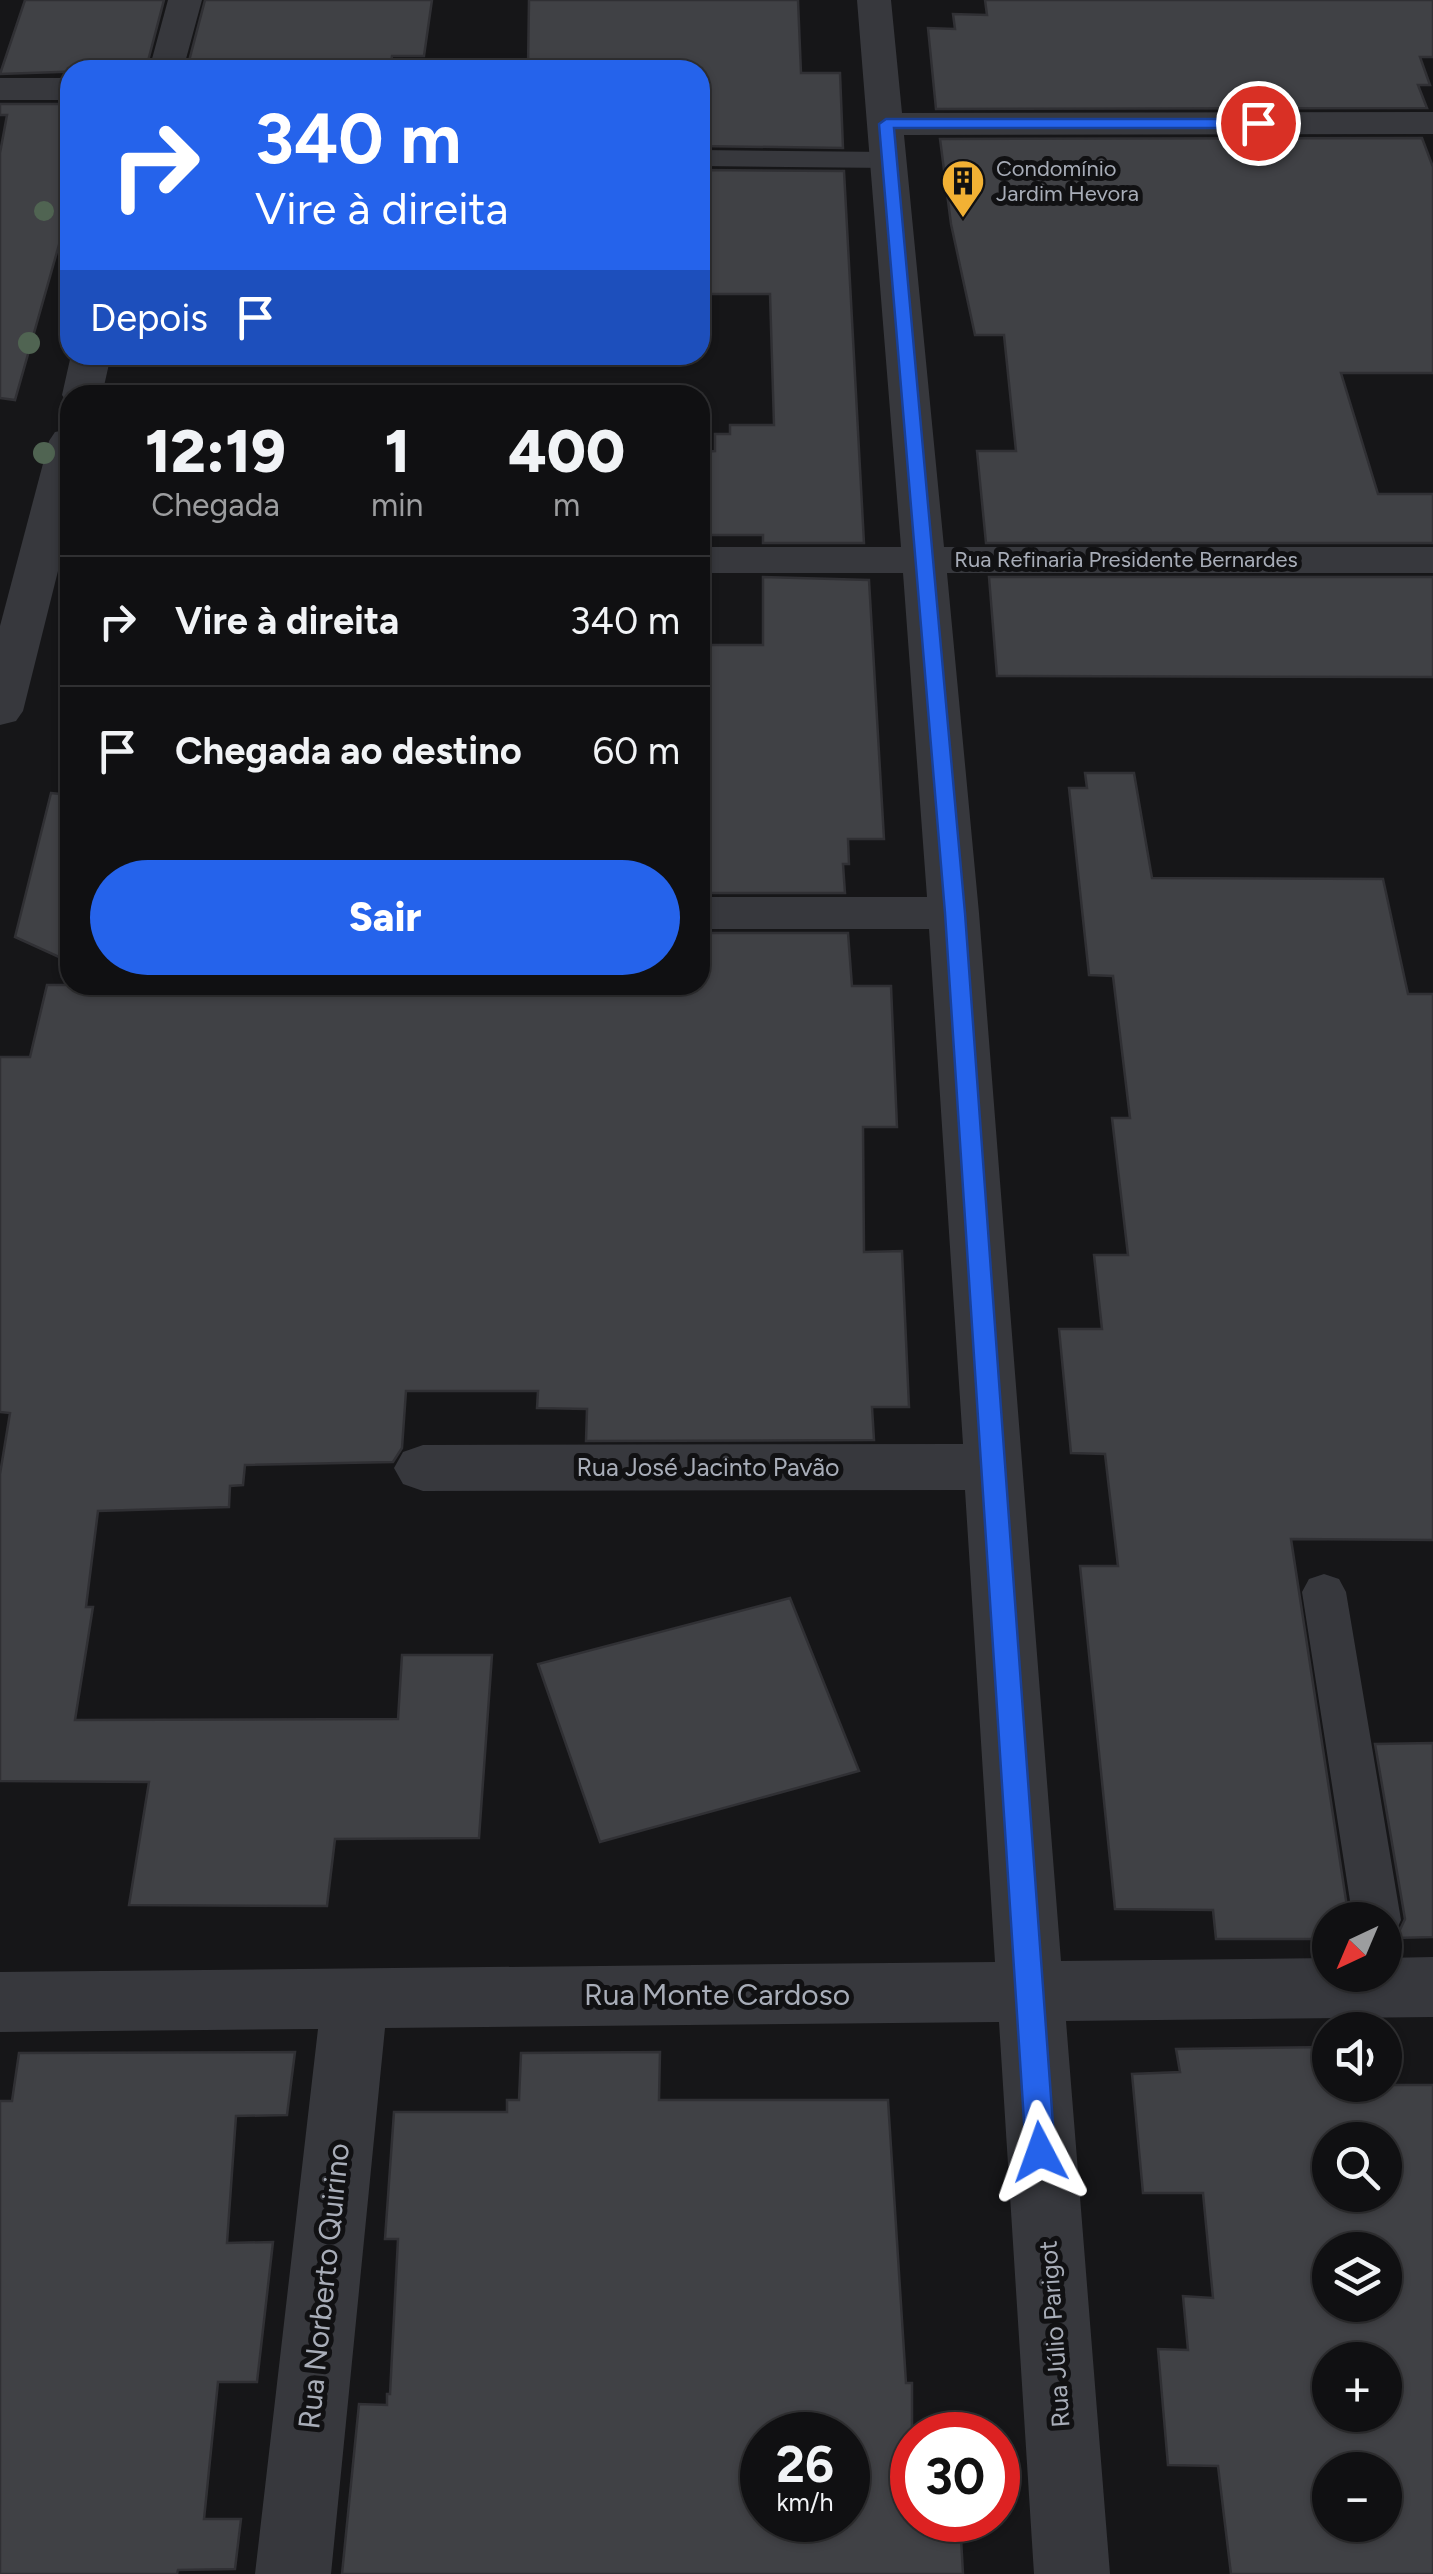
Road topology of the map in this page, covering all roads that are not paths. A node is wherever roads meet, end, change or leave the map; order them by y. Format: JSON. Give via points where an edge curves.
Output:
{"nodes":[{"id":1,"x":185,"y":0,"type":"edge"},
{"id":2,"x":874,"y":0,"type":"edge"},
{"id":3,"x":169,"y":60,"type":"edge"},
{"id":4,"x":0,"y":89,"type":"edge"},
{"id":5,"x":60,"y":90,"type":"edge"},
{"id":6,"x":1433,"y":123,"type":"edge"},
{"id":7,"x":888,"y":142,"type":"junction"},
{"id":8,"x":710,"y":157,"type":"edge"},
{"id":9,"x":60,"y":477,"type":"edge"},
{"id":10,"x":925,"y":559,"type":"junction"},
{"id":11,"x":710,"y":560,"type":"edge"},
{"id":12,"x":1433,"y":560,"type":"edge"},
{"id":13,"x":36,"y":562,"type":"edge"},
{"id":14,"x":0,"y":711,"type":"edge"},
{"id":15,"x":710,"y":912,"type":"edge"},
{"id":16,"x":955,"y":913,"type":"junction"},
{"id":17,"x":992,"y":1466,"type":"junction"},
{"id":18,"x":424,"y":1468,"type":"dead end"},
{"id":19,"x":1324,"y":1592,"type":"dead end"},
{"id":20,"x":1374,"y":1902,"type":"edge"},
{"id":21,"x":1312,"y":1983,"type":"edge"},
{"id":22,"x":1028,"y":1992,"type":"junction"},
{"id":23,"x":356,"y":1999,"type":"junction"},
{"id":24,"x":0,"y":2002,"type":"edge"},
{"id":25,"x":293,"y":2574,"type":"edge"},
{"id":26,"x":1072,"y":2574,"type":"edge"}],
"edges":[{"from":1,"to":3,"type":"street"},
{"from":2,"to":7,"type":"street","name":"Rua Júlio Parigot"},
{"from":4,"to":5,"type":"street"},
{"from":6,"to":7,"type":"street"},
{"from":7,"to":8,"type":"lane"},
{"from":7,"to":10,"type":"street","name":"Rua Júlio Parigot"},
{"from":9,"to":13,"type":"street"},
{"from":10,"to":11,"type":"street","name":"Rua Refinaria Presidente Bernardes"},
{"from":10,"to":12,"type":"street","name":"Rua Refinaria Presidente Bernardes"},
{"from":10,"to":16,"type":"street","name":"Rua Júlio Parigot"},
{"from":13,"to":14,"type":"street"},
{"from":15,"to":16,"type":"street"},
{"from":16,"to":17,"type":"street","name":"Rua Júlio Parigot"},
{"from":17,"to":18,"type":"street","name":"Rua José Jacinto Pavão"},
{"from":17,"to":22,"type":"street","name":"Rua Júlio Parigot"},
{"from":19,"to":20,"type":"lane"},
{"from":21,"to":22,"type":"street","name":"Rua Monte Cardoso"},
{"from":22,"to":23,"type":"street","name":"Rua Monte Cardoso"},
{"from":22,"to":26,"type":"street","name":"Rua Júlio Parigot"},
{"from":23,"to":24,"type":"street","name":"Rua Monte Cardoso"},
{"from":23,"to":25,"type":"street","name":"Rua Norberto Quirino"}]}
